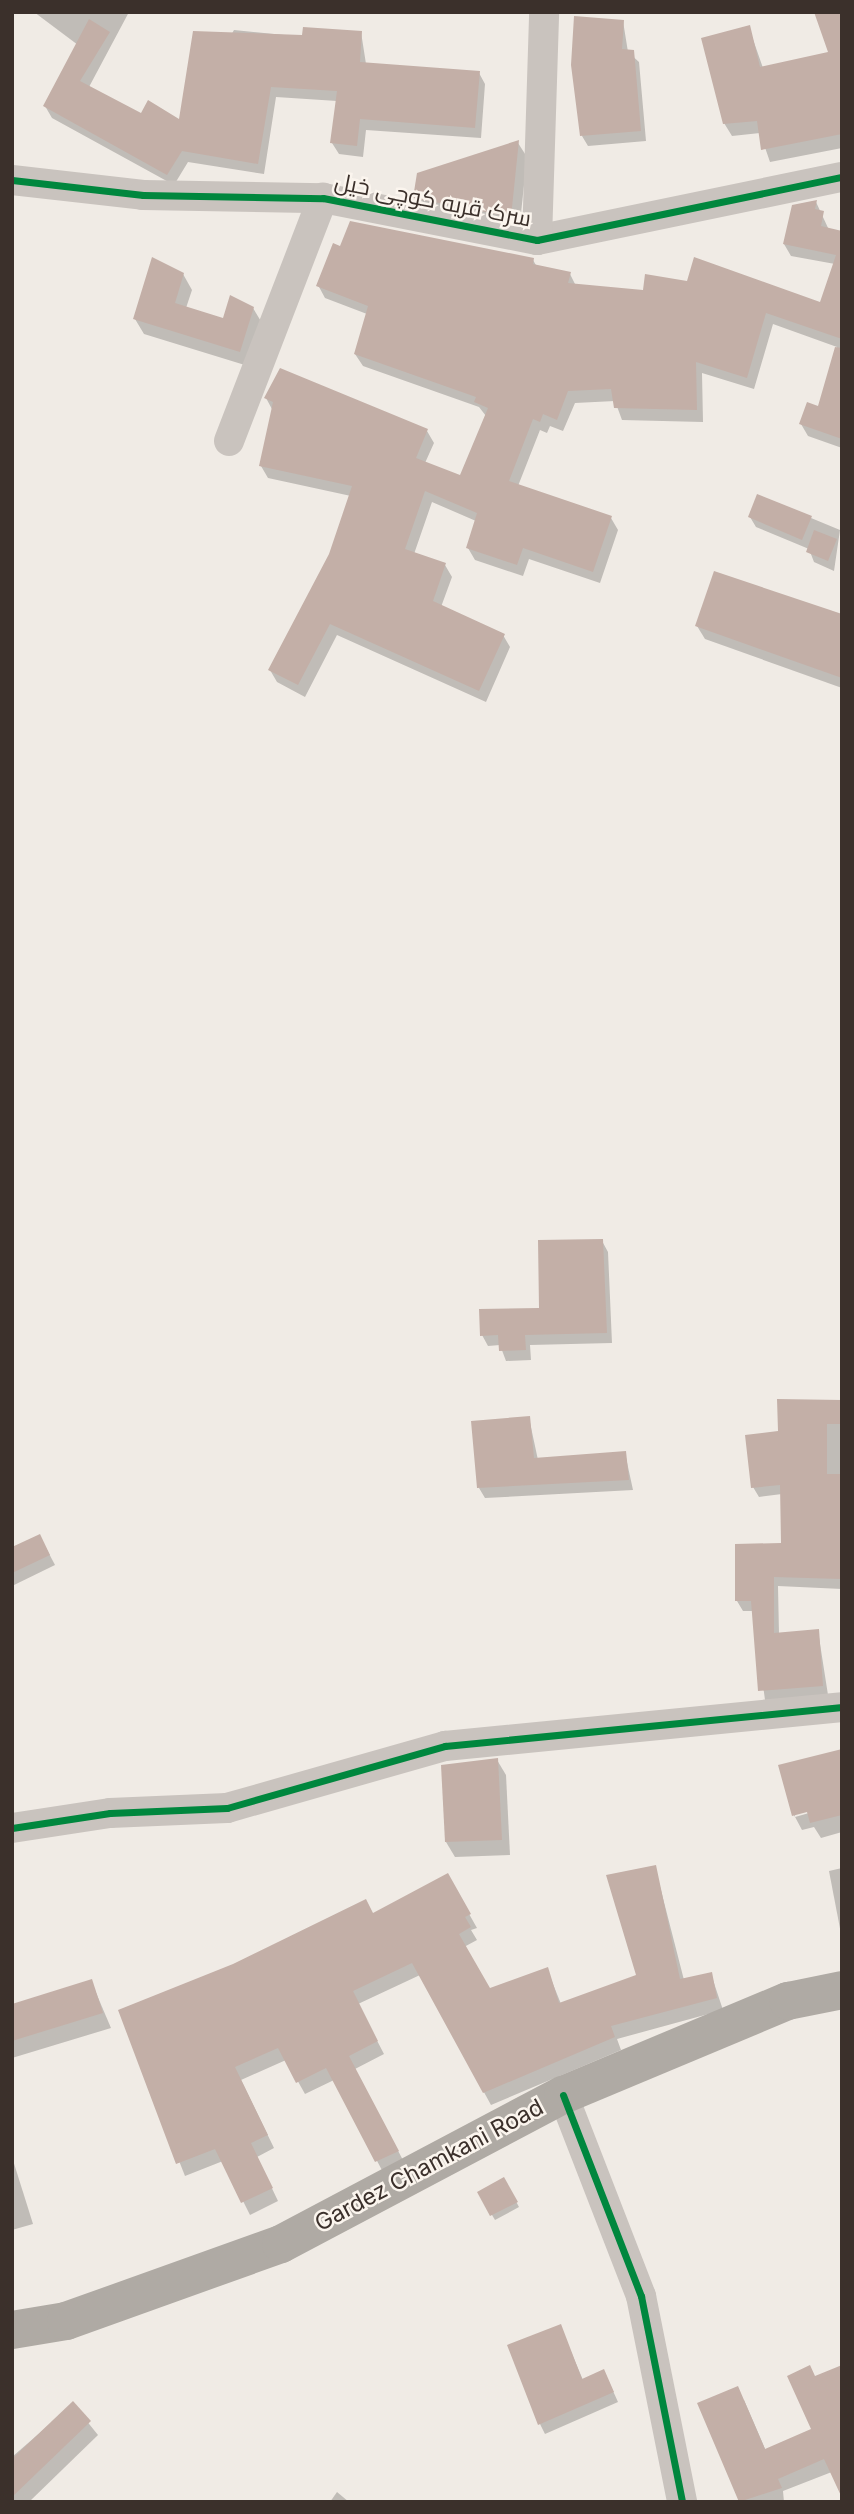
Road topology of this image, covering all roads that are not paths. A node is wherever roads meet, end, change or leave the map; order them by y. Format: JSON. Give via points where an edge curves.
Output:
{"nodes":[{"id":1,"x":544,"y":12,"type":"edge"},
{"id":2,"x":842,"y":177,"type":"edge"},
{"id":3,"x":12,"y":180,"type":"edge"},
{"id":4,"x":323,"y":198,"type":"junction"},
{"id":5,"x":537,"y":240,"type":"junction"},
{"id":6,"x":229,"y":441,"type":"dead end"},
{"id":7,"x":842,"y":1707,"type":"edge"},
{"id":8,"x":12,"y":1828,"type":"edge"},
{"id":9,"x":842,"y":1990,"type":"edge"},
{"id":10,"x":563,"y":2095,"type":"junction"},
{"id":11,"x":12,"y":2330,"type":"edge"},
{"id":12,"x":682,"y":2502,"type":"edge"}],
"edges":[{"from":1,"to":5,"type":"street"},
{"from":2,"to":5,"type":"street","name":"سرک قریه کوچی خیل"},
{"from":3,"to":4,"type":"street","name":"سرک قریه کوچی خیل","via":[[143,195]]},
{"from":4,"to":5,"type":"street","name":"سرک قریه کوچی خیل"},
{"from":4,"to":6,"type":"street"},
{"from":7,"to":8,"type":"street","via":[[445,1746],[227,1808],[110,1813]]},
{"from":9,"to":10,"type":"highway","name":"Gardez Chamkani Road","via":[[788,2001]]},
{"from":10,"to":11,"type":"highway","name":"Gardez Chamkani Road","via":[[281,2244],[66,2321]]},
{"from":10,"to":12,"type":"street","via":[[640,2296]]}]}
